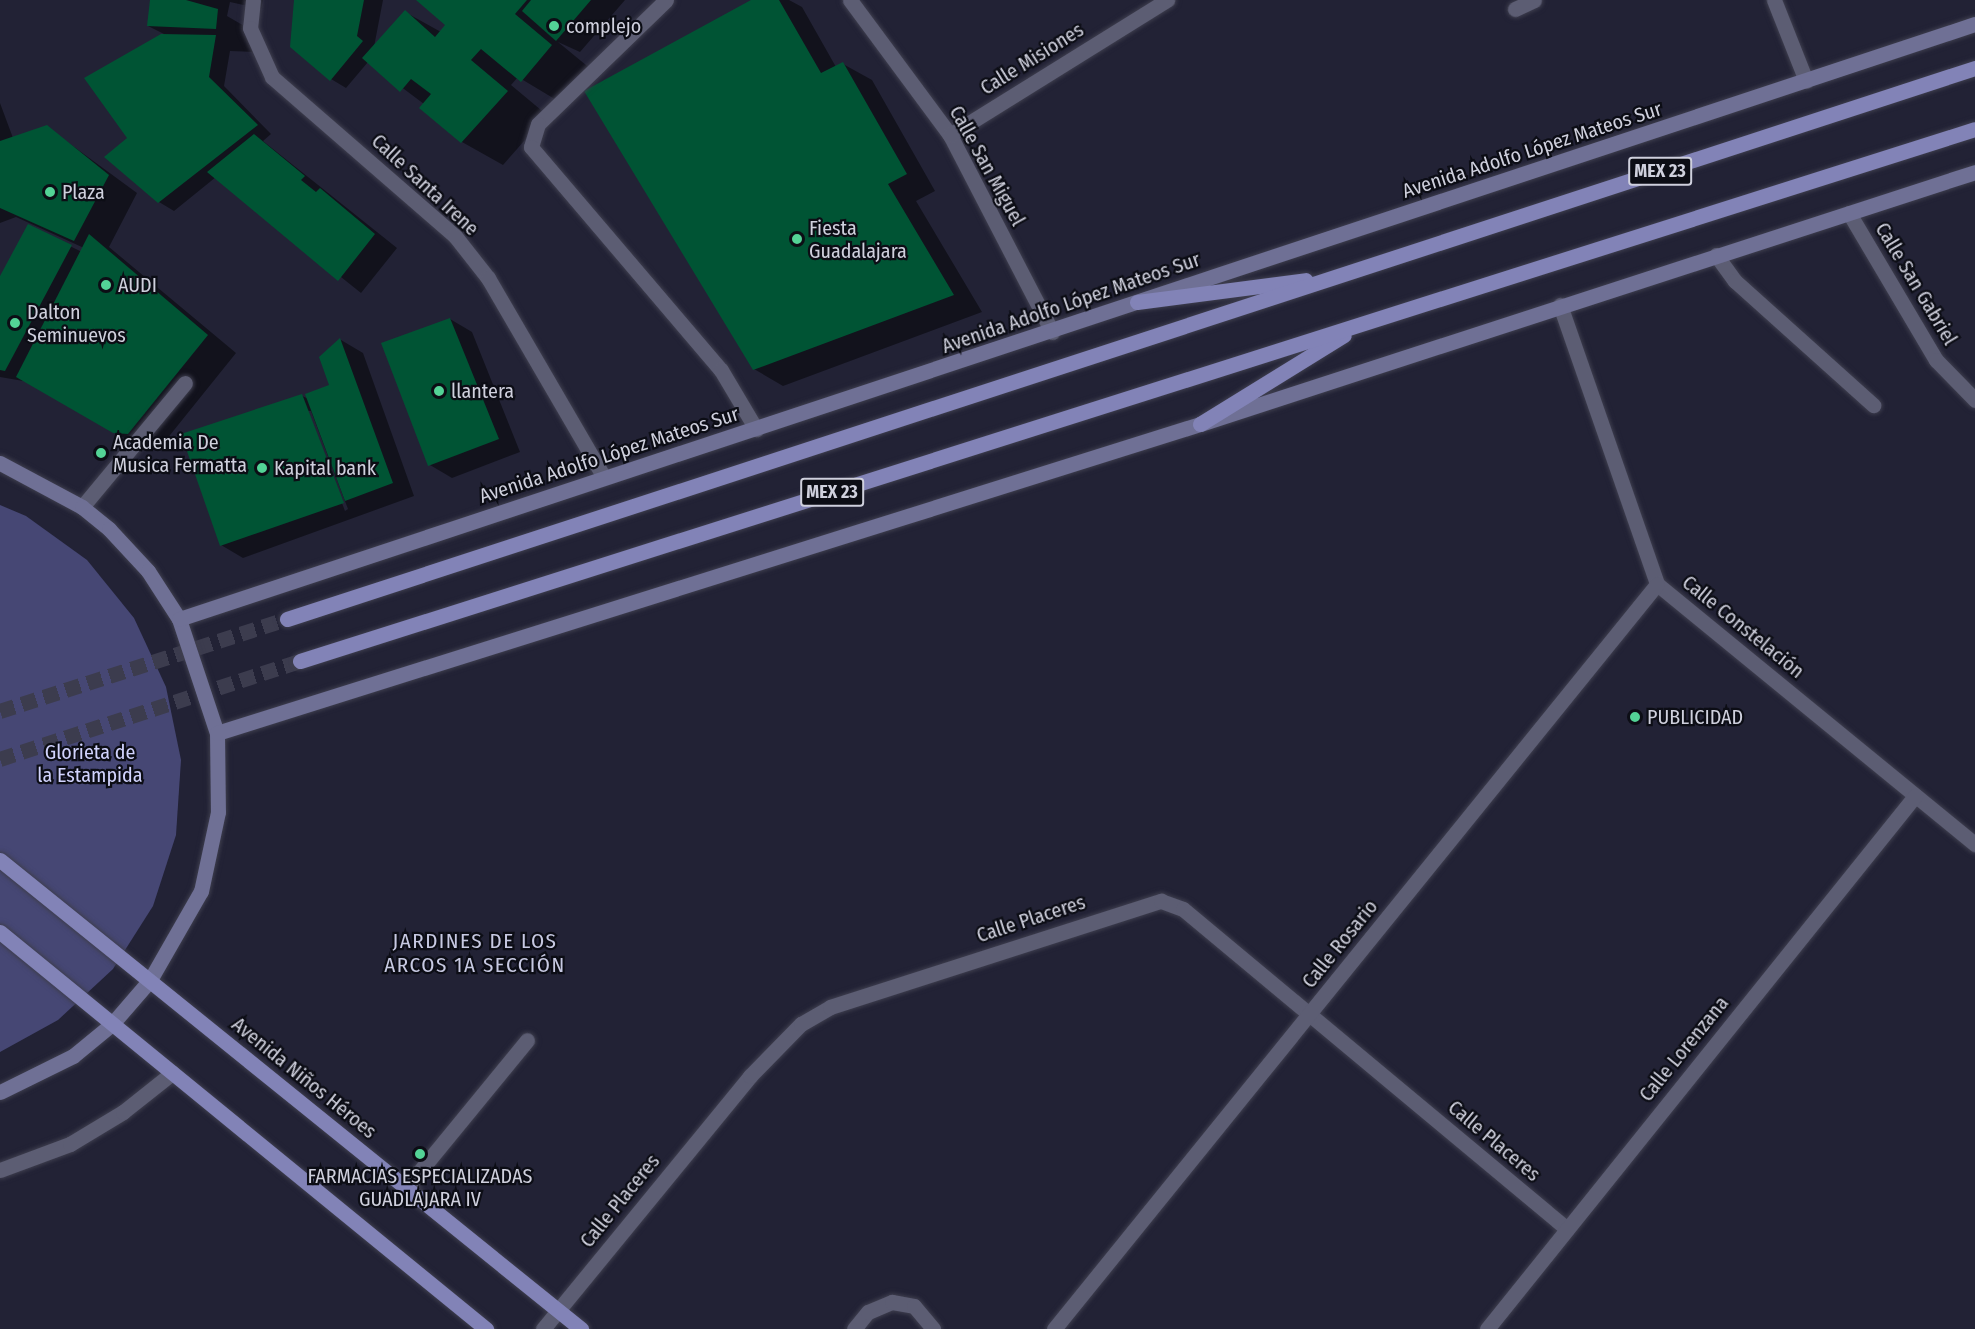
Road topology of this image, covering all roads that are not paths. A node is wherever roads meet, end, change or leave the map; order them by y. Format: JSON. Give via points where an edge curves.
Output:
{"nodes":[{"id":1,"x":253,"y":0,"type":"edge"},
{"id":2,"x":666,"y":0,"type":"edge"},
{"id":3,"x":850,"y":0,"type":"edge"},
{"id":4,"x":1167,"y":0,"type":"edge"},
{"id":5,"x":1534,"y":0,"type":"edge"},
{"id":6,"x":1774,"y":0,"type":"edge"},
{"id":7,"x":1515,"y":9,"type":"dead end"},
{"id":8,"x":1975,"y":24,"type":"edge"},
{"id":9,"x":1975,"y":68,"type":"edge"},
{"id":10,"x":1806,"y":81,"type":"junction"},
{"id":11,"x":1975,"y":129,"type":"edge"},
{"id":12,"x":950,"y":135,"type":"junction"},
{"id":13,"x":1975,"y":172,"type":"edge"},
{"id":14,"x":1849,"y":213,"type":"junction"},
{"id":15,"x":1716,"y":255,"type":"junction"},
{"id":16,"x":1345,"y":274,"type":"junction"},
{"id":17,"x":1137,"y":302,"type":"junction"},
{"id":18,"x":1560,"y":305,"type":"junction"},
{"id":19,"x":1365,"y":323,"type":"junction"},
{"id":20,"x":1052,"y":332,"type":"junction"},
{"id":21,"x":185,"y":383,"type":"dead end"},
{"id":22,"x":1975,"y":400,"type":"edge"},
{"id":23,"x":1873,"y":405,"type":"dead end"},
{"id":24,"x":1200,"y":424,"type":"junction"},
{"id":25,"x":756,"y":429,"type":"junction"},
{"id":26,"x":0,"y":464,"type":"edge"},
{"id":27,"x":604,"y":477,"type":"junction"},
{"id":28,"x":82,"y":507,"type":"junction"},
{"id":29,"x":1657,"y":584,"type":"junction"},
{"id":30,"x":179,"y":619,"type":"junction"},
{"id":31,"x":286,"y":619,"type":"tunnel mouth"},
{"id":32,"x":300,"y":661,"type":"tunnel mouth"},
{"id":33,"x":217,"y":732,"type":"junction"},
{"id":34,"x":1915,"y":796,"type":"junction"},
{"id":35,"x":1975,"y":844,"type":"edge"},
{"id":36,"x":0,"y":860,"type":"edge"},
{"id":37,"x":0,"y":932,"type":"edge"},
{"id":38,"x":150,"y":980,"type":"junction"},
{"id":39,"x":1310,"y":1014,"type":"junction"},
{"id":40,"x":112,"y":1024,"type":"junction"},
{"id":41,"x":526,"y":1040,"type":"dead end"},
{"id":42,"x":172,"y":1073,"type":"junction"},
{"id":43,"x":0,"y":1092,"type":"edge"},
{"id":44,"x":0,"y":1170,"type":"edge"},
{"id":45,"x":406,"y":1188,"type":"junction"},
{"id":46,"x":1567,"y":1229,"type":"junction"},
{"id":47,"x":558,"y":1310,"type":"junction"},
{"id":48,"x":486,"y":1329,"type":"edge"},
{"id":49,"x":543,"y":1329,"type":"edge"},
{"id":50,"x":581,"y":1329,"type":"edge"},
{"id":51,"x":854,"y":1329,"type":"edge"},
{"id":52,"x":933,"y":1329,"type":"edge"},
{"id":53,"x":1054,"y":1329,"type":"edge"},
{"id":54,"x":1487,"y":1329,"type":"edge"}],
"edges":[{"from":1,"to":27,"type":"street","name":"Calle Santa Irene","via":[[250,28],[272,76],[455,236],[488,278]]},
{"from":2,"to":25,"type":"street","via":[[538,124],[531,147],[720,370]]},
{"from":3,"to":12,"type":"street","name":"Calle San Miguel"},
{"from":4,"to":12,"type":"street","name":"Calle Misiones"},
{"from":5,"to":7,"type":"street"},
{"from":6,"to":10,"type":"street"},
{"from":8,"to":10,"type":"main road","name":"Avenida Adolfo López Mateos Sur"},
{"from":9,"to":16,"type":"main road","number":"MEX 23"},
{"from":10,"to":17,"type":"main road","name":"Avenida Adolfo López Mateos Sur"},
{"from":11,"to":19,"type":"main road","number":"MEX 23"},
{"from":12,"to":20,"type":"street","name":"Calle San Miguel"},
{"from":13,"to":14,"type":"main road"},
{"from":14,"to":15,"type":"main road"},
{"from":14,"to":22,"type":"street","name":"Calle San Gabriel","via":[[1936,360]]},
{"from":15,"to":18,"type":"main road"},
{"from":15,"to":23,"type":"street","via":[[1736,281]]},
{"from":16,"to":17,"type":"main road"},
{"from":16,"to":31,"type":"main road","number":"MEX 23"},
{"from":17,"to":20,"type":"main road","name":"Avenida Adolfo López Mateos Sur"},
{"from":18,"to":24,"type":"main road"},
{"from":18,"to":29,"type":"street","name":"Calle Constelación"},
{"from":19,"to":24,"type":"main road"},
{"from":19,"to":32,"type":"main road","number":"MEX 23"},
{"from":20,"to":25,"type":"main road","name":"Avenida Adolfo López Mateos Sur"},
{"from":21,"to":28,"type":"street"},
{"from":24,"to":33,"type":"main road"},
{"from":25,"to":27,"type":"main road","name":"Avenida Adolfo López Mateos Sur"},
{"from":26,"to":28,"type":"main road"},
{"from":27,"to":30,"type":"main road","name":"Avenida Adolfo López Mateos Sur"},
{"from":28,"to":30,"type":"main road","via":[[148,571]]},
{"from":29,"to":34,"type":"street","name":"Calle Constelación"},
{"from":29,"to":39,"type":"street","name":"Calle Rosario"},
{"from":30,"to":33,"type":"main road"},
{"from":33,"to":38,"type":"main road","via":[[218,812],[201,891]]},
{"from":34,"to":35,"type":"street","name":"Calle Constelación"},
{"from":34,"to":46,"type":"street","name":"Calle Lorenzana"},
{"from":36,"to":38,"type":"main road","name":"Avenida Niños Héroes"},
{"from":37,"to":40,"type":"main road"},
{"from":38,"to":40,"type":"main road"},
{"from":38,"to":45,"type":"main road","name":"Avenida Niños Héroes"},
{"from":39,"to":46,"type":"street","name":"Calle Placeres"},
{"from":39,"to":47,"type":"street","name":"Calle Placeres","via":[[1183,909],[1161,901],[830,1007],[801,1024],[756,1068]]},
{"from":39,"to":53,"type":"street","name":"Calle Rosario"},
{"from":40,"to":42,"type":"main road"},
{"from":40,"to":43,"type":"main road","via":[[73,1056]]},
{"from":41,"to":45,"type":"street"},
{"from":42,"to":44,"type":"street","via":[[123,1112],[70,1144]]},
{"from":42,"to":48,"type":"main road"},
{"from":45,"to":47,"type":"main road","name":"Avenida Niños Héroes"},
{"from":46,"to":54,"type":"street","name":"Calle Lorenzana"},
{"from":47,"to":49,"type":"street","name":"Calle Placeres"},
{"from":47,"to":50,"type":"main road","name":"Avenida Niños Héroes"},
{"from":51,"to":52,"type":"street","via":[[868,1312],[892,1302],[914,1306]]}]}
